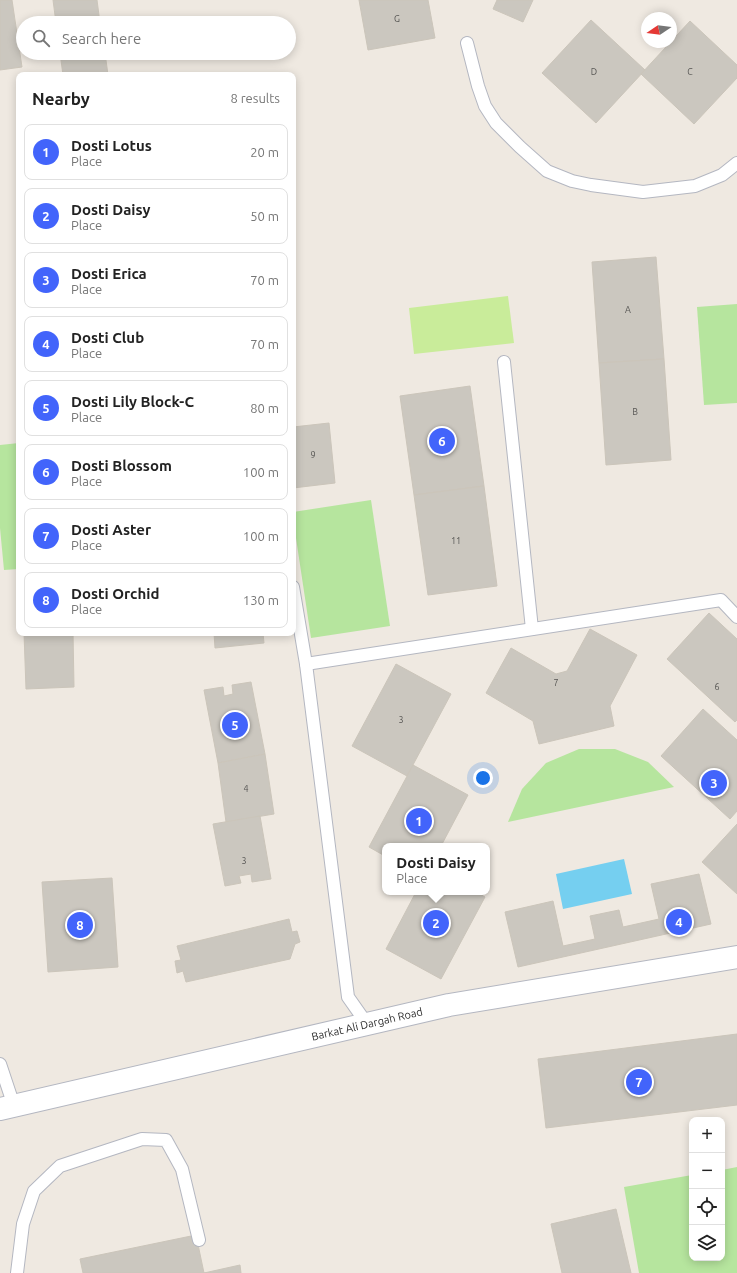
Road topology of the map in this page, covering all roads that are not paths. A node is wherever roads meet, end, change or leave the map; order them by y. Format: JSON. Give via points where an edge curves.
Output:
{"nodes":[{"id":1,"x":467,"y":43,"type":"dead end"},
{"id":2,"x":737,"y":163,"type":"edge"},
{"id":3,"x":504,"y":362,"type":"dead end"},
{"id":4,"x":296,"y":605,"type":"edge"},
{"id":5,"x":737,"y":617,"type":"edge"},
{"id":6,"x":532,"y":630,"type":"junction"},
{"id":7,"x":306,"y":664,"type":"junction"},
{"id":8,"x":737,"y":957,"type":"edge"},
{"id":9,"x":366,"y":1024,"type":"junction"},
{"id":10,"x":0,"y":1064,"type":"edge"},
{"id":11,"x":7,"y":1107,"type":"edge"},
{"id":12,"x":199,"y":1240,"type":"dead end"},
{"id":13,"x":17,"y":1273,"type":"edge"}],
"edges":[{"from":1,"to":2,"type":"lane","via":[[485,106],[496,123],[547,171],[572,181],[643,192],[695,186],[722,175]]},
{"from":3,"to":6,"type":"lane"},
{"from":4,"to":7,"type":"lane"},
{"from":5,"to":6,"type":"lane","via":[[721,600]]},
{"from":6,"to":7,"type":"lane"},
{"from":7,"to":9,"type":"lane","via":[[348,997]]},
{"from":8,"to":9,"type":"main road","name":"Barkat Ali Dargah Road","via":[[449,1005]]},
{"from":9,"to":11,"type":"main road","name":"Barkat Ali Dargah Road"},
{"from":10,"to":11,"type":"lane"},
{"from":12,"to":13,"type":"lane","via":[[182,1169],[166,1140],[142,1139],[60,1166],[34,1191],[23,1224]]}]}
